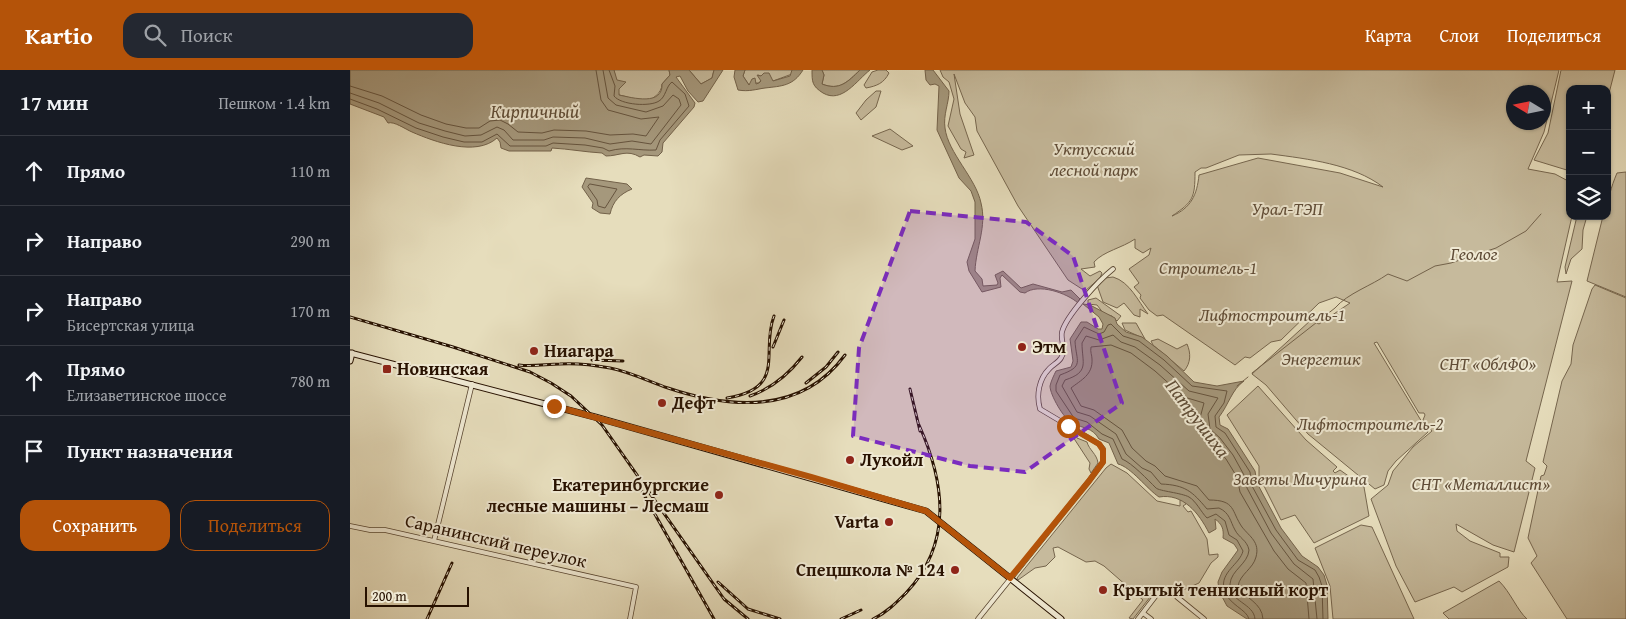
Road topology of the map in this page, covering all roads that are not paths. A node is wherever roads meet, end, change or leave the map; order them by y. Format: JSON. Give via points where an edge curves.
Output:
{"nodes":[{"id":1,"x":1113,"y":269,"type":"dead end"},
{"id":2,"x":351,"y":353,"type":"edge"},
{"id":3,"x":350,"y":361,"type":"edge"},
{"id":4,"x":472,"y":384,"type":"junction"},
{"id":5,"x":350,"y":526,"type":"edge"},
{"id":6,"x":434,"y":541,"type":"junction"},
{"id":7,"x":1010,"y":578,"type":"junction"},
{"id":8,"x":1143,"y":612,"type":"junction"},
{"id":9,"x":630,"y":619,"type":"edge"},
{"id":10,"x":978,"y":619,"type":"edge"},
{"id":11,"x":1061,"y":619,"type":"edge"},
{"id":12,"x":1138,"y":619,"type":"edge"},
{"id":13,"x":1151,"y":619,"type":"edge"},
{"id":14,"x":1204,"y":619,"type":"edge"}],
"edges":[{"from":1,"to":7,"type":"street","via":[[1096,283],[1064,324],[1061,358],[1045,373],[1038,393],[1040,409],[1099,444],[1103,450],[1103,462]]},
{"from":2,"to":3,"type":"main road"},
{"from":2,"to":4,"type":"main road"},
{"from":4,"to":6,"type":"street"},
{"from":4,"to":7,"type":"main road","via":[[926,511]]},
{"from":5,"to":6,"type":"street","name":"Саранинский переулок"},
{"from":6,"to":9,"type":"street","name":"Саранинский переулок","via":[[636,587]]},
{"from":7,"to":10,"type":"street"},
{"from":7,"to":11,"type":"main road"},
{"from":8,"to":12,"type":"street"},
{"from":8,"to":13,"type":"street"},
{"from":8,"to":14,"type":"street","via":[[1160,589],[1176,590],[1178,597]]}]}
